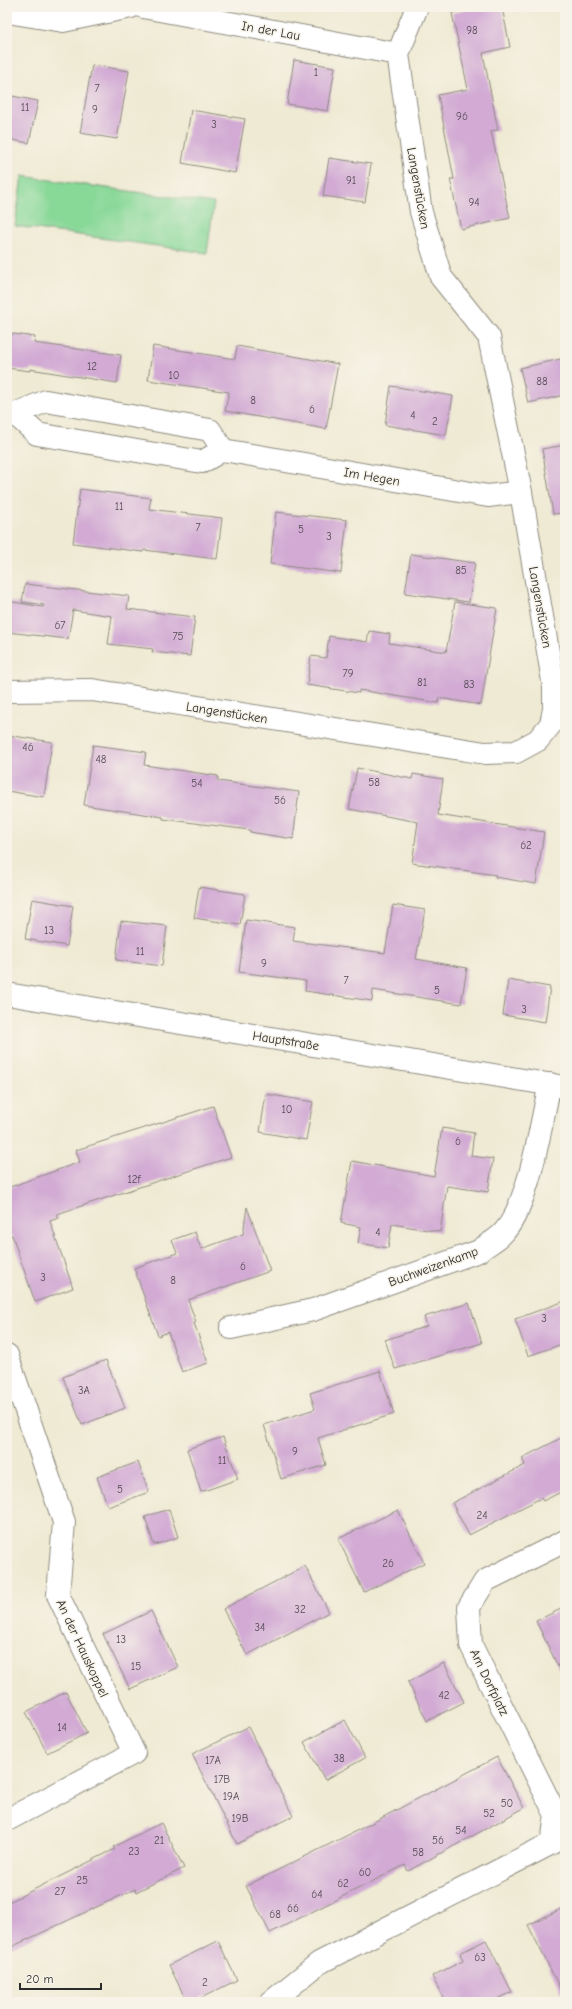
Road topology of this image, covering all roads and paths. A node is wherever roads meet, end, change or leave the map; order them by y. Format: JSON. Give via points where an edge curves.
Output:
{"nodes":[{"id":1,"x":131,"y":7,"type":"edge"},
{"id":2,"x":144,"y":7,"type":"edge"},
{"id":3,"x":416,"y":7,"type":"edge"},
{"id":4,"x":7,"y":12,"type":"edge"},
{"id":5,"x":398,"y":54,"type":"junction"},
{"id":6,"x":11,"y":414,"type":"edge"},
{"id":7,"x":222,"y":450,"type":"junction"},
{"id":8,"x":521,"y":492,"type":"junction"},
{"id":9,"x":7,"y":691,"type":"edge"},
{"id":10,"x":7,"y":994,"type":"edge"},
{"id":11,"x":557,"y":1086,"type":"edge"},
{"id":12,"x":231,"y":1328,"type":"dead end"},
{"id":13,"x":7,"y":1355,"type":"edge"},
{"id":14,"x":565,"y":1541,"type":"edge"},
{"id":15,"x":7,"y":1820,"type":"edge"},
{"id":16,"x":559,"y":1845,"type":"edge"},
{"id":17,"x":273,"y":2001,"type":"edge"}],
"edges":[{"from":1,"to":4,"type":"street","via":[[63,21]]},
{"from":2,"to":5,"type":"street","name":"In der Lau"},
{"from":3,"to":5,"type":"street","name":"Langenstücken"},
{"from":5,"to":8,"type":"street","name":"Langenstücken","via":[[421,212],[441,277],[489,337]]},
{"from":6,"to":7,"type":"street","via":[[37,434],[202,462]]},
{"from":6,"to":7,"type":"street","via":[[46,401],[210,430]]},
{"from":7,"to":8,"type":"street","name":"Im Hegen","via":[[488,496]]},
{"from":8,"to":9,"type":"street","name":"Langenstücken","via":[[554,687],[554,709],[551,724],[538,740],[516,752],[485,753],[92,690]]},
{"from":10,"to":11,"type":"street","name":"Hauptstraße"},
{"from":11,"to":12,"type":"street","name":"Buchweizenkamp","via":[[519,1208],[502,1234],[479,1251],[313,1310]]},
{"from":13,"to":15,"type":"street","name":"An der Hauskoppel","via":[[64,1522],[58,1596],[134,1754]]},
{"from":14,"to":16,"type":"street","name":"Am Dorfplatz","via":[[485,1581],[469,1607],[471,1645],[556,1815]]},
{"from":16,"to":17,"type":"street","name":"Am Dorfplatz","via":[[319,1963]]}]}
